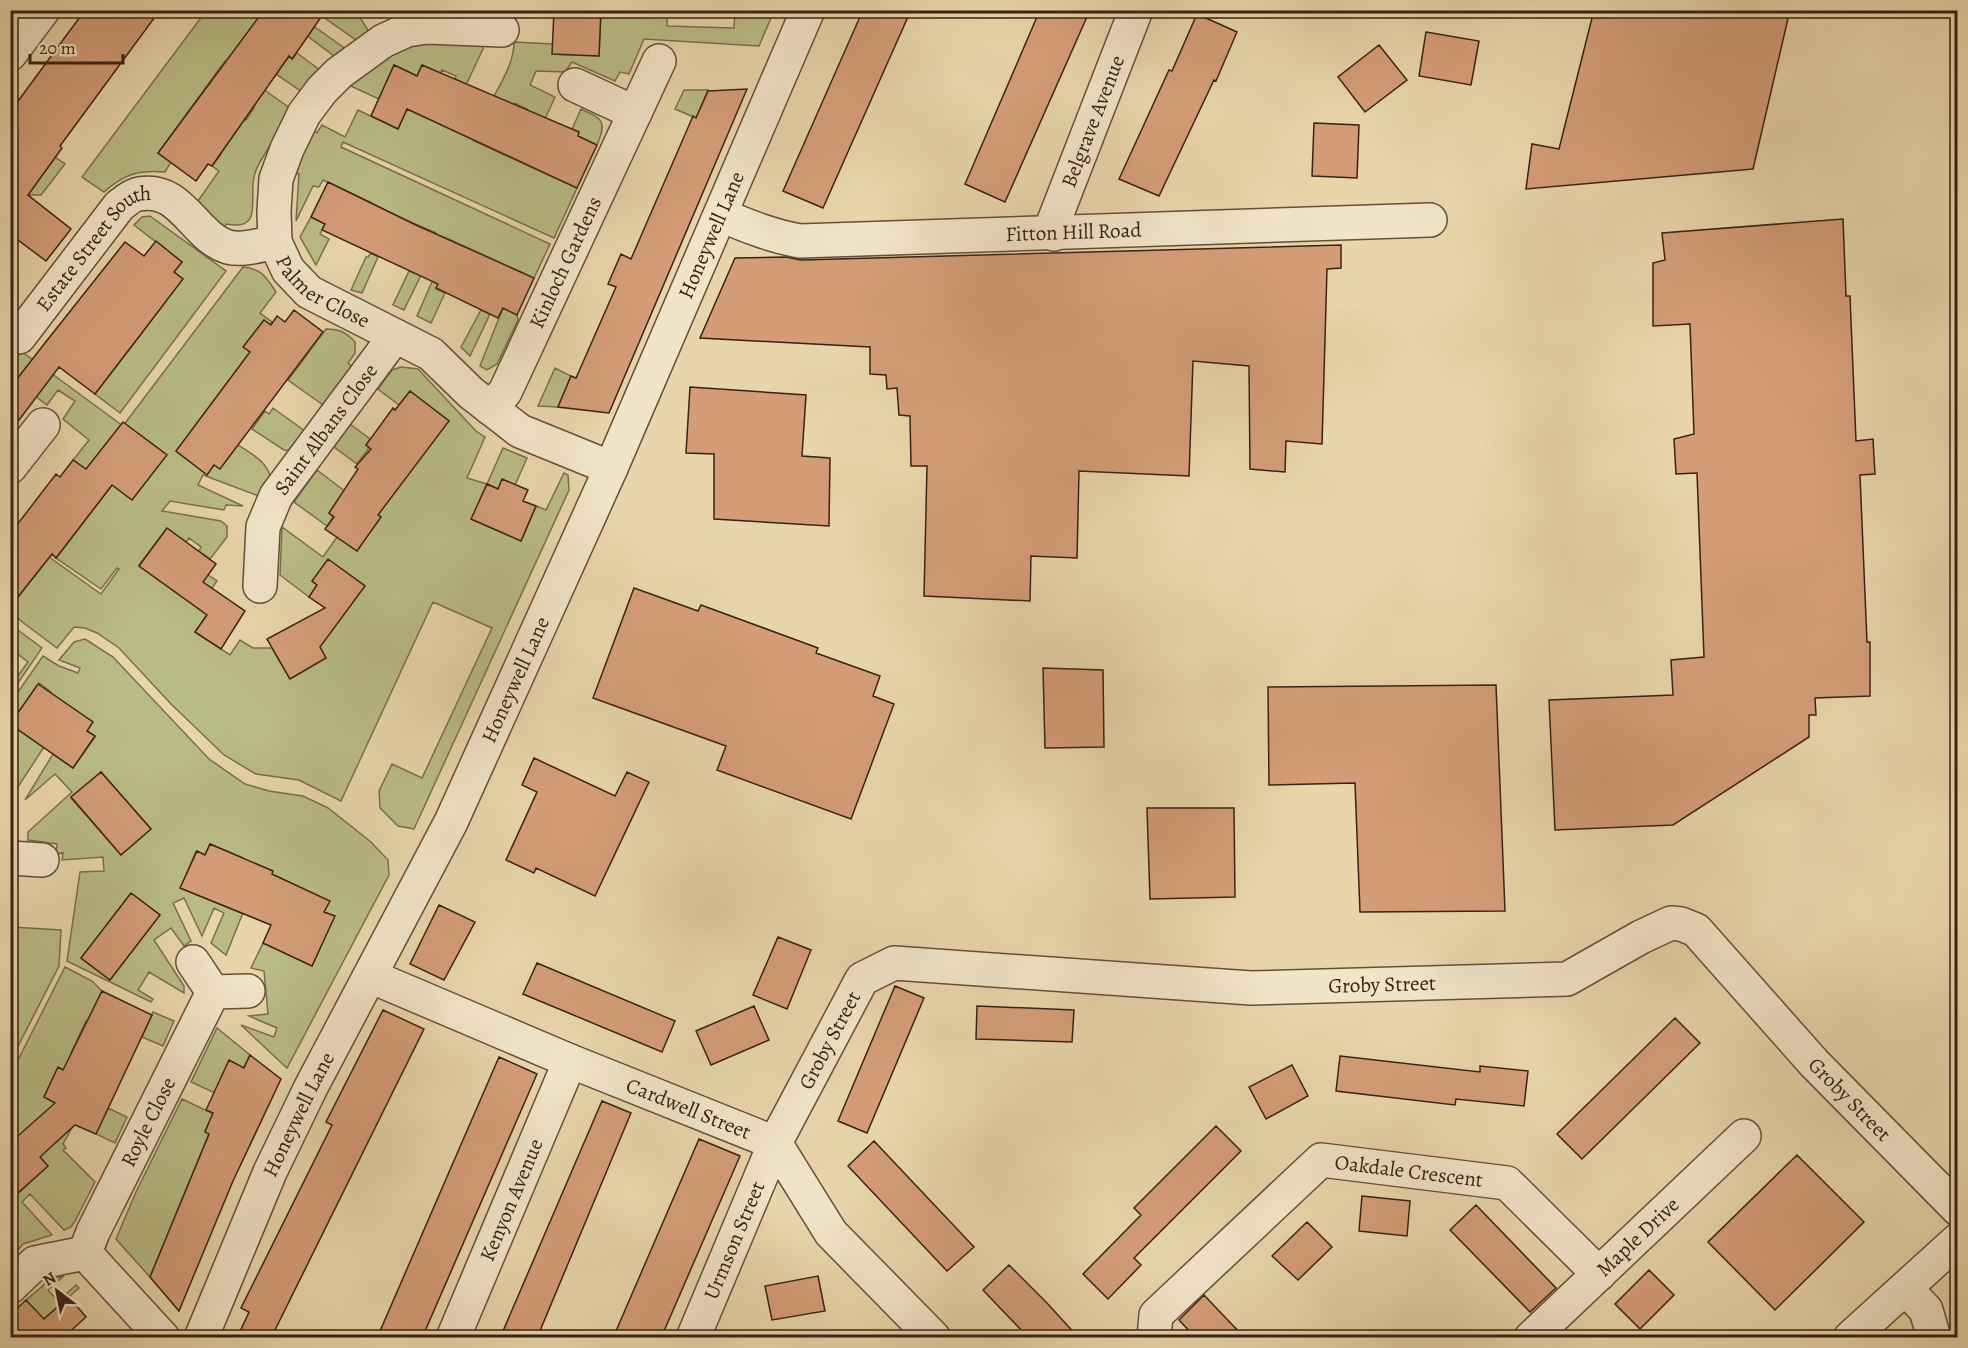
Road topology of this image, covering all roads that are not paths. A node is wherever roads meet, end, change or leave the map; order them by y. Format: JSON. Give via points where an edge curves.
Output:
{"nodes":[{"id":1,"x":43,"y":10,"type":"edge"},
{"id":2,"x":808,"y":10,"type":"edge"},
{"id":3,"x":1136,"y":10,"type":"edge"},
{"id":4,"x":405,"y":20,"type":"edge"},
{"id":5,"x":502,"y":30,"type":"dead end"},
{"id":6,"x":10,"y":54,"type":"edge"},
{"id":7,"x":659,"y":62,"type":"dead end"},
{"id":8,"x":575,"y":86,"type":"dead end"},
{"id":9,"x":635,"y":113,"type":"junction"},
{"id":10,"x":721,"y":215,"type":"junction"},
{"id":11,"x":1430,"y":220,"type":"dead end"},
{"id":12,"x":1054,"y":234,"type":"junction"},
{"id":13,"x":275,"y":242,"type":"junction"},
{"id":14,"x":395,"y":336,"type":"junction"},
{"id":15,"x":20,"y":337,"type":"dead end"},
{"id":16,"x":490,"y":408,"type":"junction"},
{"id":17,"x":43,"y":425,"type":"dead end"},
{"id":18,"x":10,"y":468,"type":"edge"},
{"id":19,"x":611,"y":468,"type":"junction"},
{"id":20,"x":260,"y":586,"type":"dead end"},
{"id":21,"x":193,"y":962,"type":"dead end"},
{"id":22,"x":370,"y":976,"type":"junction"},
{"id":23,"x":248,"y":991,"type":"dead end"},
{"id":24,"x":213,"y":993,"type":"junction"},
{"id":25,"x":570,"y":1061,"type":"junction"},
{"id":26,"x":1744,"y":1136,"type":"dead end"},
{"id":27,"x":775,"y":1143,"type":"junction"},
{"id":28,"x":1958,"y":1209,"type":"edge"},
{"id":29,"x":1958,"y":1240,"type":"edge"},
{"id":30,"x":85,"y":1253,"type":"junction"},
{"id":31,"x":1599,"y":1274,"type":"junction"},
{"id":32,"x":10,"y":1287,"type":"edge"},
{"id":33,"x":1906,"y":1289,"type":"junction"},
{"id":34,"x":163,"y":1338,"type":"edge"},
{"id":35,"x":201,"y":1338,"type":"edge"},
{"id":36,"x":453,"y":1338,"type":"edge"},
{"id":37,"x":693,"y":1338,"type":"edge"},
{"id":38,"x":934,"y":1338,"type":"edge"},
{"id":39,"x":1154,"y":1338,"type":"edge"},
{"id":40,"x":1532,"y":1338,"type":"edge"},
{"id":41,"x":1850,"y":1338,"type":"edge"},
{"id":42,"x":1934,"y":1338,"type":"edge"}],
"edges":[{"from":1,"to":6,"type":"street"},
{"from":2,"to":10,"type":"street","name":"Honeywell Lane"},
{"from":3,"to":12,"type":"street","name":"Belgrave Avenue","via":[[1054,221]]},
{"from":4,"to":5,"type":"street","name":"Palmer Close","via":[[427,27]]},
{"from":4,"to":13,"type":"street","name":"Palmer Close","via":[[339,73],[304,114],[276,179]]},
{"from":7,"to":9,"type":"street","name":"Kinloch Gardens"},
{"from":8,"to":9,"type":"street"},
{"from":9,"to":16,"type":"street","name":"Kinloch Gardens","via":[[505,392]]},
{"from":10,"to":12,"type":"street","name":"Fitton Hill Road","via":[[776,237],[800,241]]},
{"from":10,"to":19,"type":"street","name":"Honeywell Lane"},
{"from":11,"to":12,"type":"street","name":"Fitton Hill Road"},
{"from":13,"to":14,"type":"street","name":"Palmer Close","via":[[288,270],[309,292]]},
{"from":13,"to":15,"type":"street","name":"Estate Street South","via":[[228,247],[212,238],[177,203],[159,194],[137,194],[118,206]]},
{"from":14,"to":16,"type":"street","name":"Palmer Close","via":[[431,354]]},
{"from":14,"to":20,"type":"street","name":"Saint Albans Close","via":[[250,525]]},
{"from":16,"to":19,"type":"street","name":"Palmer Close","via":[[520,431]]},
{"from":17,"to":18,"type":"street"},
{"from":19,"to":22,"type":"street","name":"Honeywell Lane","via":[[451,822]]},
{"from":21,"to":24,"type":"street"},
{"from":22,"to":25,"type":"street","name":"Cardwell Street"},
{"from":22,"to":35,"type":"street","name":"Honeywell Lane","via":[[270,1172]]},
{"from":23,"to":24,"type":"street"},
{"from":24,"to":30,"type":"street","name":"Royle Close"},
{"from":25,"to":27,"type":"street","name":"Cardwell Street"},
{"from":25,"to":36,"type":"street","name":"Kenyon Avenue"},
{"from":26,"to":31,"type":"street","name":"Maple Drive"},
{"from":27,"to":28,"type":"street","name":"Groby Street","via":[[862,979],[894,963],[1251,988],[1567,979],[1671,923],[1696,930],[1814,1063]]},
{"from":27,"to":37,"type":"street","name":"Urmson Street"},
{"from":27,"to":38,"type":"street","name":"Cardwell Street","via":[[831,1233]]},
{"from":29,"to":33,"type":"street"},
{"from":30,"to":32,"type":"street","via":[[35,1263]]},
{"from":30,"to":34,"type":"street"},
{"from":31,"to":39,"type":"street","name":"Oakdale Crescent","via":[[1507,1183],[1322,1160],[1156,1315]]},
{"from":31,"to":40,"type":"street","name":"Maple Drive"},
{"from":33,"to":41,"type":"street"},
{"from":33,"to":42,"type":"street","via":[[1926,1310]]}]}
